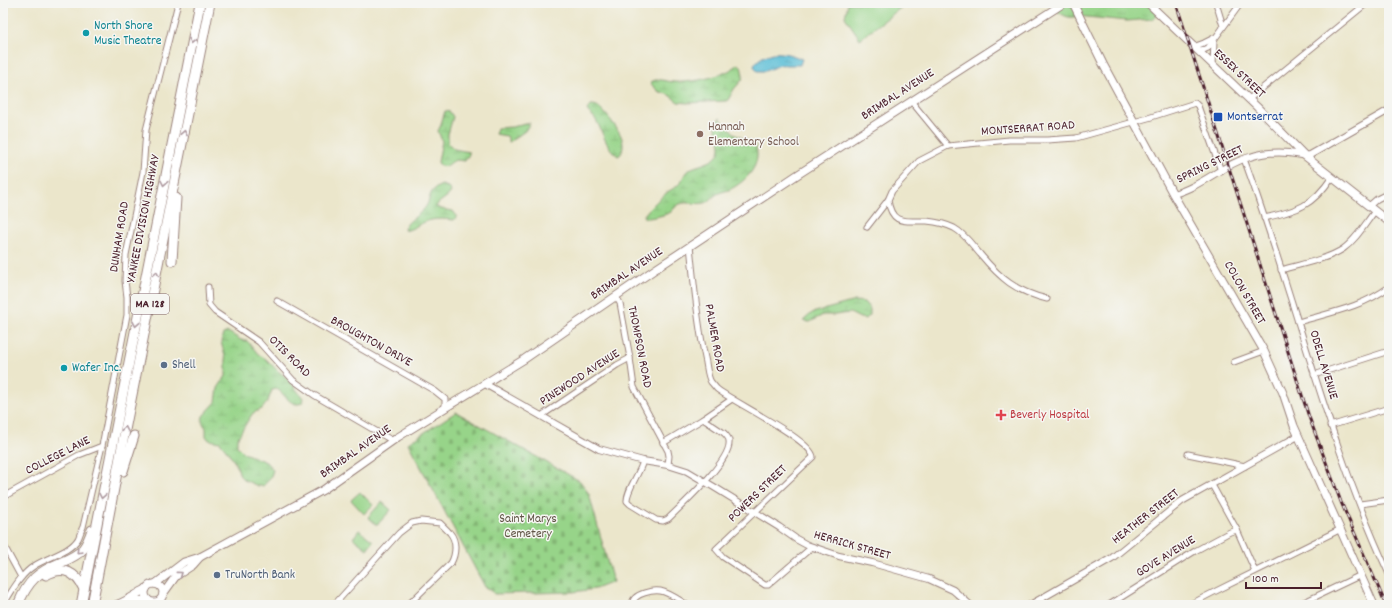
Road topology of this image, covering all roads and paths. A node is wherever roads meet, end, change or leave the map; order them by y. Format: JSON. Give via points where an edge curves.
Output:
{"nodes":[{"id":1,"x":178,"y":3,"type":"edge"},
{"id":2,"x":200,"y":3,"type":"edge"},
{"id":3,"x":210,"y":3,"type":"edge"},
{"id":4,"x":1064,"y":3,"type":"edge"},
{"id":5,"x":1073,"y":3,"type":"edge"},
{"id":6,"x":1148,"y":3,"type":"edge"},
{"id":7,"x":1216,"y":3,"type":"edge"},
{"id":8,"x":1242,"y":3,"type":"edge"},
{"id":9,"x":1367,"y":3,"type":"edge"},
{"id":10,"x":1223,"y":26,"type":"junction"},
{"id":11,"x":1215,"y":38,"type":"junction"},
{"id":12,"x":1193,"y":47,"type":"junction"},
{"id":13,"x":1199,"y":52,"type":"junction"},
{"id":14,"x":1213,"y":65,"type":"junction"},
{"id":15,"x":1249,"y":99,"type":"junction"},
{"id":16,"x":911,"y":101,"type":"junction"},
{"id":17,"x":1389,"y":110,"type":"edge"},
{"id":18,"x":1134,"y":122,"type":"junction"},
{"id":19,"x":948,"y":146,"type":"junction"},
{"id":20,"x":1305,"y":156,"type":"junction"},
{"id":21,"x":179,"y":159,"type":"junction"},
{"id":22,"x":1244,"y":159,"type":"junction"},
{"id":23,"x":1221,"y":171,"type":"junction"},
{"id":24,"x":1332,"y":177,"type":"junction"},
{"id":25,"x":1389,"y":193,"type":"edge"},
{"id":26,"x":1173,"y":194,"type":"junction"},
{"id":27,"x":888,"y":200,"type":"junction"},
{"id":28,"x":1372,"y":209,"type":"junction"},
{"id":29,"x":1264,"y":218,"type":"junction"},
{"id":30,"x":1389,"y":222,"type":"edge"},
{"id":31,"x":867,"y":227,"type":"dead end"},
{"id":32,"x":690,"y":246,"type":"junction"},
{"id":33,"x":172,"y":261,"type":"dead end"},
{"id":34,"x":1281,"y":270,"type":"junction"},
{"id":35,"x":208,"y":287,"type":"dead end"},
{"id":36,"x":1389,"y":287,"type":"edge"},
{"id":37,"x":616,"y":297,"type":"junction"},
{"id":38,"x":1047,"y":299,"type":"dead end"},
{"id":39,"x":277,"y":302,"type":"dead end"},
{"id":40,"x":1298,"y":322,"type":"junction"},
{"id":41,"x":1389,"y":351,"type":"edge"},
{"id":42,"x":1264,"y":352,"type":"junction"},
{"id":43,"x":630,"y":358,"type":"junction"},
{"id":44,"x":1234,"y":362,"type":"dead end"},
{"id":45,"x":1314,"y":375,"type":"junction"},
{"id":46,"x":485,"y":384,"type":"junction"},
{"id":47,"x":732,"y":399,"type":"junction"},
{"id":48,"x":446,"y":408,"type":"junction"},
{"id":49,"x":1389,"y":408,"type":"edge"},
{"id":50,"x":541,"y":416,"type":"junction"},
{"id":51,"x":703,"y":419,"type":"junction"},
{"id":52,"x":1330,"y":426,"type":"junction"},
{"id":53,"x":134,"y":436,"type":"dead end"},
{"id":54,"x":1298,"y":436,"type":"junction"},
{"id":55,"x":394,"y":441,"type":"junction"},
{"id":56,"x":663,"y":443,"type":"junction"},
{"id":57,"x":102,"y":446,"type":"junction"},
{"id":58,"x":812,"y":453,"type":"joint"},
{"id":59,"x":1188,"y":454,"type":"dead end"},
{"id":60,"x":643,"y":461,"type":"junction"},
{"id":61,"x":668,"y":465,"type":"junction"},
{"id":62,"x":1245,"y":466,"type":"junction"},
{"id":63,"x":706,"y":482,"type":"junction"},
{"id":64,"x":1212,"y":485,"type":"junction"},
{"id":65,"x":3,"y":497,"type":"edge"},
{"id":66,"x":1389,"y":500,"type":"edge"},
{"id":67,"x":1360,"y":504,"type":"junction"},
{"id":68,"x":755,"y":512,"type":"junction"},
{"id":69,"x":98,"y":518,"type":"junction"},
{"id":70,"x":1341,"y":529,"type":"junction"},
{"id":71,"x":1236,"y":530,"type":"junction"},
{"id":72,"x":3,"y":544,"type":"edge"},
{"id":73,"x":812,"y":547,"type":"junction"},
{"id":74,"x":200,"y":557,"type":"junction"},
{"id":75,"x":100,"y":565,"type":"junction"},
{"id":76,"x":1255,"y":571,"type":"junction"},
{"id":77,"x":1389,"y":574,"type":"edge"},
{"id":78,"x":1361,"y":575,"type":"junction"},
{"id":79,"x":21,"y":577,"type":"junction"},
{"id":80,"x":155,"y":584,"type":"junction"},
{"id":81,"x":84,"y":589,"type":"junction"},
{"id":82,"x":146,"y":589,"type":"junction"},
{"id":83,"x":161,"y":599,"type":"edge"},
{"id":84,"x":128,"y":601,"type":"junction"},
{"id":85,"x":149,"y":602,"type":"edge"},
{"id":86,"x":3,"y":605,"type":"edge"},
{"id":87,"x":18,"y":605,"type":"edge"},
{"id":88,"x":21,"y":605,"type":"edge"},
{"id":89,"x":81,"y":605,"type":"edge"},
{"id":90,"x":92,"y":605,"type":"edge"},
{"id":91,"x":116,"y":605,"type":"edge"},
{"id":92,"x":334,"y":605,"type":"edge"},
{"id":93,"x":408,"y":605,"type":"edge"},
{"id":94,"x":632,"y":605,"type":"edge"},
{"id":95,"x":687,"y":605,"type":"edge"},
{"id":96,"x":970,"y":605,"type":"edge"},
{"id":97,"x":1030,"y":605,"type":"edge"},
{"id":98,"x":1110,"y":605,"type":"edge"},
{"id":99,"x":1189,"y":605,"type":"edge"},
{"id":100,"x":1298,"y":605,"type":"edge"},
{"id":101,"x":1374,"y":605,"type":"edge"}],
"edges":[{"from":1,"to":57,"type":"street","name":"DUNHAM ROAD","via":[[146,130],[144,172],[126,255],[127,315]]},
{"from":2,"to":69,"type":"highway","name":"YANKEE DIVISION HIGHWAY","number":"MA 128","one_way":true},
{"from":21,"to":3,"type":"highway","name":"YANKEE DIVISION HIGHWAY","number":"MA 128","one_way":true},
{"from":4,"to":16,"type":"main road","name":"BRIMBAL AVENUE"},
{"from":5,"to":18,"type":"main road","name":"COLON STREET"},
{"from":6,"to":12,"type":"main road","name":"ESSEX STREET"},
{"from":7,"to":10,"type":"street"},
{"from":8,"to":10,"type":"street"},
{"from":9,"to":15,"type":"street"},
{"from":10,"to":11,"type":"street"},
{"from":11,"to":12,"type":"street"},
{"from":11,"to":13,"type":"street","via":[[1208,48]]},
{"from":11,"to":14,"type":"street"},
{"from":12,"to":13,"type":"main road","name":"ESSEX STREET"},
{"from":13,"to":14,"type":"main road","name":"ESSEX STREET"},
{"from":14,"to":15,"type":"main road","name":"ESSEX STREET"},
{"from":15,"to":20,"type":"main road","name":"ESSEX STREET"},
{"from":16,"to":19,"type":"street"},
{"from":16,"to":32,"type":"main road","name":"BRIMBAL AVENUE"},
{"from":17,"to":20,"type":"street","via":[[1319,151]]},
{"from":18,"to":19,"type":"street","name":"MONTSERRAT ROAD","via":[[1076,138],[1009,140]]},
{"from":18,"to":23,"type":"street","name":"MONTSERRAT ROAD","via":[[1197,104]]},
{"from":18,"to":26,"type":"main road","name":"COLON STREET"},
{"from":19,"to":27,"type":"street","name":"MONTSERRAT ROAD","via":[[919,161],[892,191]]},
{"from":20,"to":22,"type":"street","name":"SPRING STREET","via":[[1278,153]]},
{"from":20,"to":24,"type":"main road","name":"ESSEX STREET"},
{"from":21,"to":33,"type":"highway"},
{"from":75,"to":21,"type":"highway","name":"YANKEE DIVISION HIGHWAY","number":"MA 128","one_way":true},
{"from":22,"to":23,"type":"street","name":"SPRING STREET"},
{"from":22,"to":29,"type":"street","name":"ODELL AVENUE"},
{"from":23,"to":26,"type":"street","name":"SPRING STREET","via":[[1188,190]]},
{"from":24,"to":28,"type":"main road","name":"ESSEX STREET"},
{"from":24,"to":29,"type":"street","via":[[1323,191],[1306,205]]},
{"from":25,"to":28,"type":"street","via":[[1377,199]]},
{"from":26,"to":42,"type":"main road","name":"COLON STREET"},
{"from":27,"to":31,"type":"street","name":"MONTSERRAT ROAD"},
{"from":27,"to":38,"type":"street","via":[[889,210],[895,218],[941,223],[955,229],[1016,288]]},
{"from":28,"to":30,"type":"main road","name":"ESSEX STREET"},
{"from":28,"to":34,"type":"street","via":[[1352,241],[1344,248]]},
{"from":29,"to":34,"type":"street","name":"ODELL AVENUE"},
{"from":32,"to":37,"type":"main road","name":"BRIMBAL AVENUE"},
{"from":32,"to":47,"type":"street","name":"PALMER ROAD","via":[[707,370],[717,388]]},
{"from":34,"to":40,"type":"street","name":"ODELL AVENUE"},
{"from":35,"to":55,"type":"street","name":"OTIS ROAD","via":[[209,305],[215,312],[259,342],[293,380]]},
{"from":36,"to":40,"type":"street","via":[[1364,302]]},
{"from":37,"to":43,"type":"street","name":"THOMPSON ROAD","via":[[620,303]]},
{"from":37,"to":46,"type":"main road","name":"BRIMBAL AVENUE"},
{"from":39,"to":48,"type":"street","name":"BROUGHTON DRIVE","via":[[435,391],[445,399]]},
{"from":40,"to":45,"type":"street","name":"ODELL AVENUE"},
{"from":41,"to":45,"type":"street"},
{"from":42,"to":44,"type":"street"},
{"from":42,"to":54,"type":"main road","name":"COLON STREET","via":[[1283,393]]},
{"from":43,"to":50,"type":"street","name":"PINEWOOD AVENUE"},
{"from":43,"to":56,"type":"street","name":"THOMPSON ROAD","via":[[634,387]]},
{"from":45,"to":52,"type":"street","name":"ODELL AVENUE"},
{"from":46,"to":48,"type":"main road","name":"BRIMBAL AVENUE"},
{"from":46,"to":50,"type":"street","name":"HERRICK STREET"},
{"from":47,"to":51,"type":"street"},
{"from":47,"to":58,"type":"street","name":"PALMER ROAD","via":[[786,432]]},
{"from":48,"to":55,"type":"main road","name":"BRIMBAL AVENUE"},
{"from":49,"to":52,"type":"street"},
{"from":50,"to":60,"type":"street","name":"HERRICK STREET","via":[[599,448]]},
{"from":51,"to":56,"type":"street"},
{"from":51,"to":63,"type":"street","via":[[724,433],[729,441],[721,462]]},
{"from":52,"to":67,"type":"street","name":"ODELL AVENUE"},
{"from":53,"to":75,"type":"highway"},
{"from":54,"to":62,"type":"street","name":"HEATHER STREET"},
{"from":54,"to":70,"type":"main road","name":"COLON STREET"},
{"from":55,"to":74,"type":"main road","name":"BRIMBAL AVENUE","via":[[323,490]]},
{"from":56,"to":61,"type":"street","name":"THOMPSON ROAD","via":[[669,454]]},
{"from":57,"to":65,"type":"street","name":"COLLEGE LANE","via":[[79,455]]},
{"from":57,"to":79,"type":"street","name":"DUNHAM ROAD","via":[[78,539]]},
{"from":58,"to":68,"type":"street","name":"POWERS STREET","via":[[813,457]]},
{"from":59,"to":62,"type":"street"},
{"from":60,"to":61,"type":"street","name":"HERRICK STREET"},
{"from":60,"to":63,"type":"street","via":[[627,499],[630,504],[659,521],[668,519]]},
{"from":61,"to":63,"type":"street","name":"HERRICK STREET","via":[[683,469]]},
{"from":62,"to":64,"type":"street","name":"HEATHER STREET"},
{"from":63,"to":68,"type":"street","name":"HERRICK STREET"},
{"from":64,"to":71,"type":"street"},
{"from":64,"to":97,"type":"street","name":"HEATHER STREET","via":[[1182,501],[1112,558]]},
{"from":66,"to":67,"type":"street"},
{"from":67,"to":77,"type":"street","name":"ODELL AVENUE"},
{"from":68,"to":73,"type":"street","name":"HERRICK STREET"},
{"from":68,"to":73,"type":"street","name":"POWERS STREET","via":[[716,549],[723,557],[765,585],[771,583]]},
{"from":69,"to":81,"type":"highway","name":"YANKEE DIVISION HIGHWAY","number":"MA 128"},
{"from":69,"to":87,"type":"highway","one_way":true,"via":[[83,549],[75,556],[36,575]]},
{"from":70,"to":76,"type":"street"},
{"from":70,"to":78,"type":"main road","name":"COLON STREET"},
{"from":71,"to":76,"type":"street"},
{"from":71,"to":98,"type":"street","name":"GOVE AVENUE","via":[[1195,551]]},
{"from":72,"to":79,"type":"street"},
{"from":73,"to":96,"type":"street","name":"HERRICK STREET","via":[[929,579],[953,590]]},
{"from":74,"to":80,"type":"main road","via":[[184,562]]},
{"from":83,"to":74,"type":"main road","one_way":true,"via":[[176,576]]},
{"from":75,"to":90,"type":"highway","name":"YANKEE DIVISION HIGHWAY","number":"MA 128"},
{"from":76,"to":99,"type":"street"},
{"from":78,"to":100,"type":"street"},
{"from":78,"to":101,"type":"main road","name":"COLON STREET"},
{"from":79,"to":86,"type":"street","name":"DUNHAM ROAD"},
{"from":80,"to":82,"type":"main road"},
{"from":80,"to":83,"type":"main road","via":[[160,587]]},
{"from":81,"to":88,"type":"highway","via":[[75,575],[68,571],[51,572],[32,587]]},
{"from":81,"to":89,"type":"highway","name":"YANKEE DIVISION HIGHWAY","number":"MA 128"},
{"from":82,"to":84,"type":"main road"},
{"from":82,"to":85,"type":"main road"},
{"from":83,"to":85,"type":"main road"},
{"from":84,"to":85,"type":"main road"},
{"from":84,"to":91,"type":"main road"},
{"from":92,"to":93,"type":"street","via":[[399,533],[412,523],[440,523],[453,537],[454,558]]},
{"from":94,"to":95,"type":"street","via":[[634,598],[640,595],[662,591]]}]}
